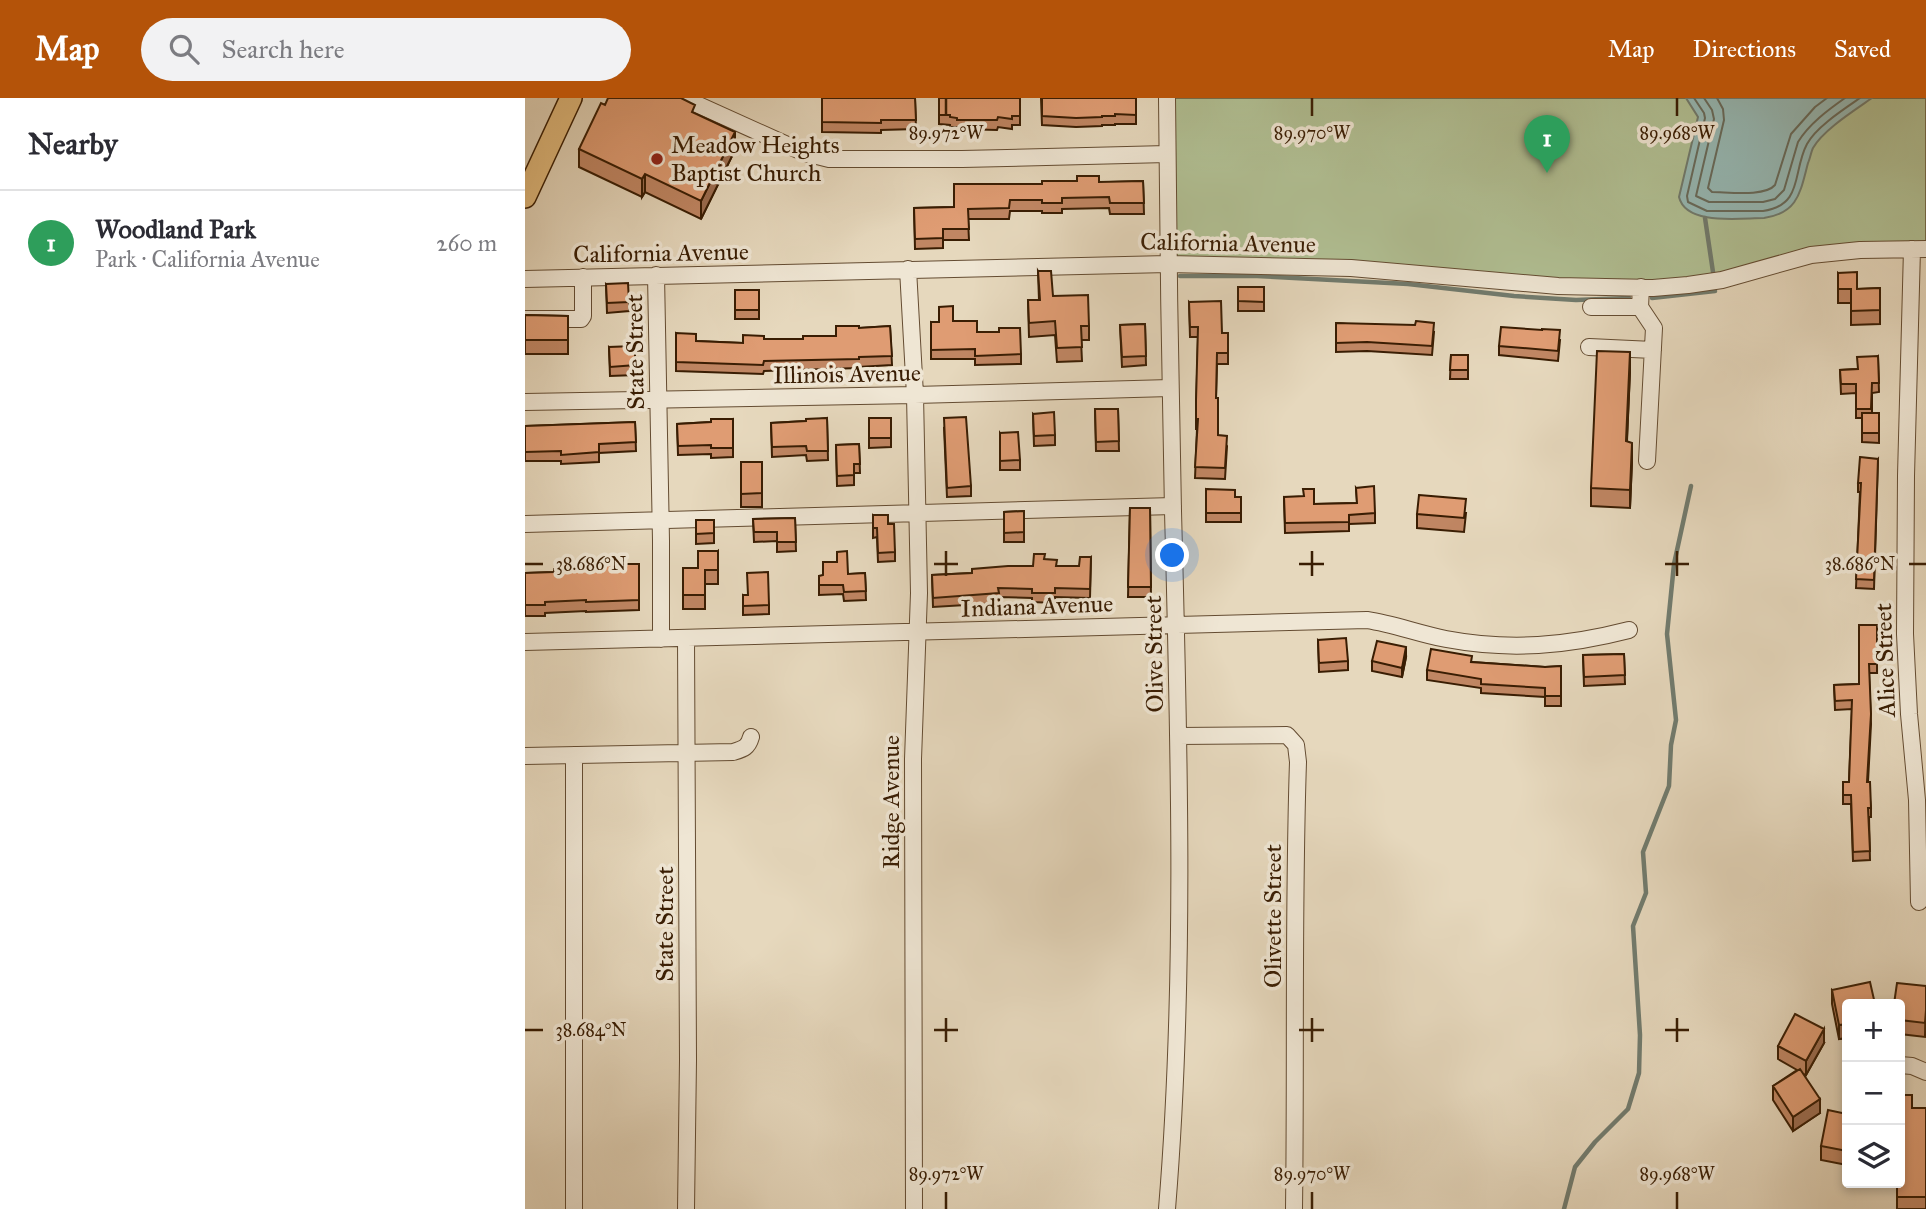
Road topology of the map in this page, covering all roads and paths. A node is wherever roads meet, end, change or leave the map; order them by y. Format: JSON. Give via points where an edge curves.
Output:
{"nodes":[{"id":1,"x":571,"y":98,"type":"edge"},
{"id":2,"x":1167,"y":98,"type":"edge"},
{"id":3,"x":691,"y":100,"type":"edge"},
{"id":4,"x":1167,"y":154,"type":"junction"},
{"id":5,"x":525,"y":197,"type":"edge"},
{"id":6,"x":1919,"y":249,"type":"edge"},
{"id":7,"x":1168,"y":264,"type":"junction"},
{"id":8,"x":908,"y":269,"type":"junction"},
{"id":9,"x":656,"y":275,"type":"junction"},
{"id":10,"x":583,"y":277,"type":"junction"},
{"id":11,"x":525,"y":279,"type":"edge"},
{"id":12,"x":1641,"y":287,"type":"junction"},
{"id":13,"x":1591,"y":307,"type":"dead end"},
{"id":14,"x":1640,"y":307,"type":"junction"},
{"id":15,"x":525,"y":319,"type":"edge"},
{"id":16,"x":1589,"y":347,"type":"dead end"},
{"id":17,"x":1653,"y":350,"type":"junction"},
{"id":18,"x":1170,"y":388,"type":"junction"},
{"id":19,"x":915,"y":395,"type":"junction"},
{"id":20,"x":658,"y":400,"type":"junction"},
{"id":21,"x":525,"y":402,"type":"edge"},
{"id":22,"x":1647,"y":461,"type":"dead end"},
{"id":23,"x":1173,"y":506,"type":"junction"},
{"id":24,"x":918,"y":515,"type":"junction"},
{"id":25,"x":661,"y":522,"type":"junction"},
{"id":26,"x":525,"y":524,"type":"edge"},
{"id":27,"x":1176,"y":625,"type":"junction"},
{"id":28,"x":1629,"y":630,"type":"dead end"},
{"id":29,"x":917,"y":632,"type":"junction"},
{"id":30,"x":686,"y":638,"type":"junction"},
{"id":31,"x":661,"y":639,"type":"junction"},
{"id":32,"x":525,"y":642,"type":"edge"},
{"id":33,"x":1178,"y":736,"type":"junction"},
{"id":34,"x":751,"y":737,"type":"dead end"},
{"id":35,"x":687,"y":752,"type":"junction"},
{"id":36,"x":574,"y":755,"type":"junction"},
{"id":37,"x":525,"y":756,"type":"edge"},
{"id":38,"x":1919,"y":902,"type":"dead end"},
{"id":39,"x":1905,"y":1065,"type":"edge"},
{"id":40,"x":1926,"y":1072,"type":"edge"},
{"id":41,"x":574,"y":1209,"type":"edge"},
{"id":42,"x":686,"y":1209,"type":"edge"},
{"id":43,"x":914,"y":1209,"type":"edge"},
{"id":44,"x":1167,"y":1209,"type":"edge"},
{"id":45,"x":1294,"y":1209,"type":"edge"}],
"edges":[{"from":1,"to":5,"type":"main road"},
{"from":2,"to":4,"type":"street","name":"Olive Street"},
{"from":3,"to":4,"type":"street","via":[[805,153],[829,159]]},
{"from":4,"to":7,"type":"street","name":"Olive Street"},
{"from":6,"to":12,"type":"street","name":"California Avenue","via":[[1811,255],[1722,280]]},
{"from":6,"to":38,"type":"street","name":"Alice Street","via":[[1906,476],[1905,634]]},
{"from":7,"to":8,"type":"street","name":"California Avenue"},
{"from":7,"to":12,"type":"street","name":"California Avenue","via":[[1350,268],[1516,283]]},
{"from":7,"to":18,"type":"street","name":"Olive Street"},
{"from":8,"to":9,"type":"street","name":"California Avenue"},
{"from":8,"to":19,"type":"street","name":"Ridge Avenue"},
{"from":9,"to":10,"type":"street","name":"California Avenue"},
{"from":9,"to":20,"type":"street","name":"State Street"},
{"from":10,"to":11,"type":"street","name":"California Avenue"},
{"from":10,"to":15,"type":"street","via":[[581,318]]},
{"from":12,"to":14,"type":"street"},
{"from":13,"to":14,"type":"street"},
{"from":14,"to":17,"type":"street","via":[[1654,328]]},
{"from":16,"to":17,"type":"street"},
{"from":17,"to":22,"type":"street"},
{"from":18,"to":19,"type":"street","name":"Illinois Avenue"},
{"from":18,"to":23,"type":"street","name":"Olive Street"},
{"from":19,"to":20,"type":"street","name":"Illinois Avenue"},
{"from":19,"to":24,"type":"street","name":"Ridge Avenue"},
{"from":20,"to":21,"type":"street","name":"Illinois Avenue"},
{"from":20,"to":25,"type":"street","name":"State Street"},
{"from":23,"to":24,"type":"street"},
{"from":23,"to":27,"type":"street","name":"Olive Street"},
{"from":24,"to":25,"type":"street"},
{"from":24,"to":29,"type":"street","name":"Ridge Avenue"},
{"from":25,"to":26,"type":"street"},
{"from":25,"to":31,"type":"street","name":"State Street"},
{"from":27,"to":28,"type":"street","name":"Indiana Avenue","via":[[1367,621],[1445,639],[1523,646],[1557,645]]},
{"from":27,"to":29,"type":"street","name":"Indiana Avenue"},
{"from":27,"to":33,"type":"street","name":"Olive Street"},
{"from":29,"to":30,"type":"street","name":"Indiana Avenue"},
{"from":29,"to":43,"type":"street","name":"Ridge Avenue"},
{"from":30,"to":31,"type":"street","name":"Indiana Avenue"},
{"from":30,"to":35,"type":"street","name":"State Street"},
{"from":31,"to":32,"type":"street","name":"Indiana Avenue"},
{"from":33,"to":44,"type":"street","name":"Olive Street","via":[[1178,1041]]},
{"from":33,"to":45,"type":"street","name":"Olivette Street","via":[[1287,735],[1296,746]]},
{"from":34,"to":35,"type":"street","via":[[742,750]]},
{"from":35,"to":36,"type":"street"},
{"from":35,"to":42,"type":"street","name":"State Street"},
{"from":36,"to":37,"type":"street"},
{"from":36,"to":41,"type":"street"},
{"from":39,"to":40,"type":"street"}]}
